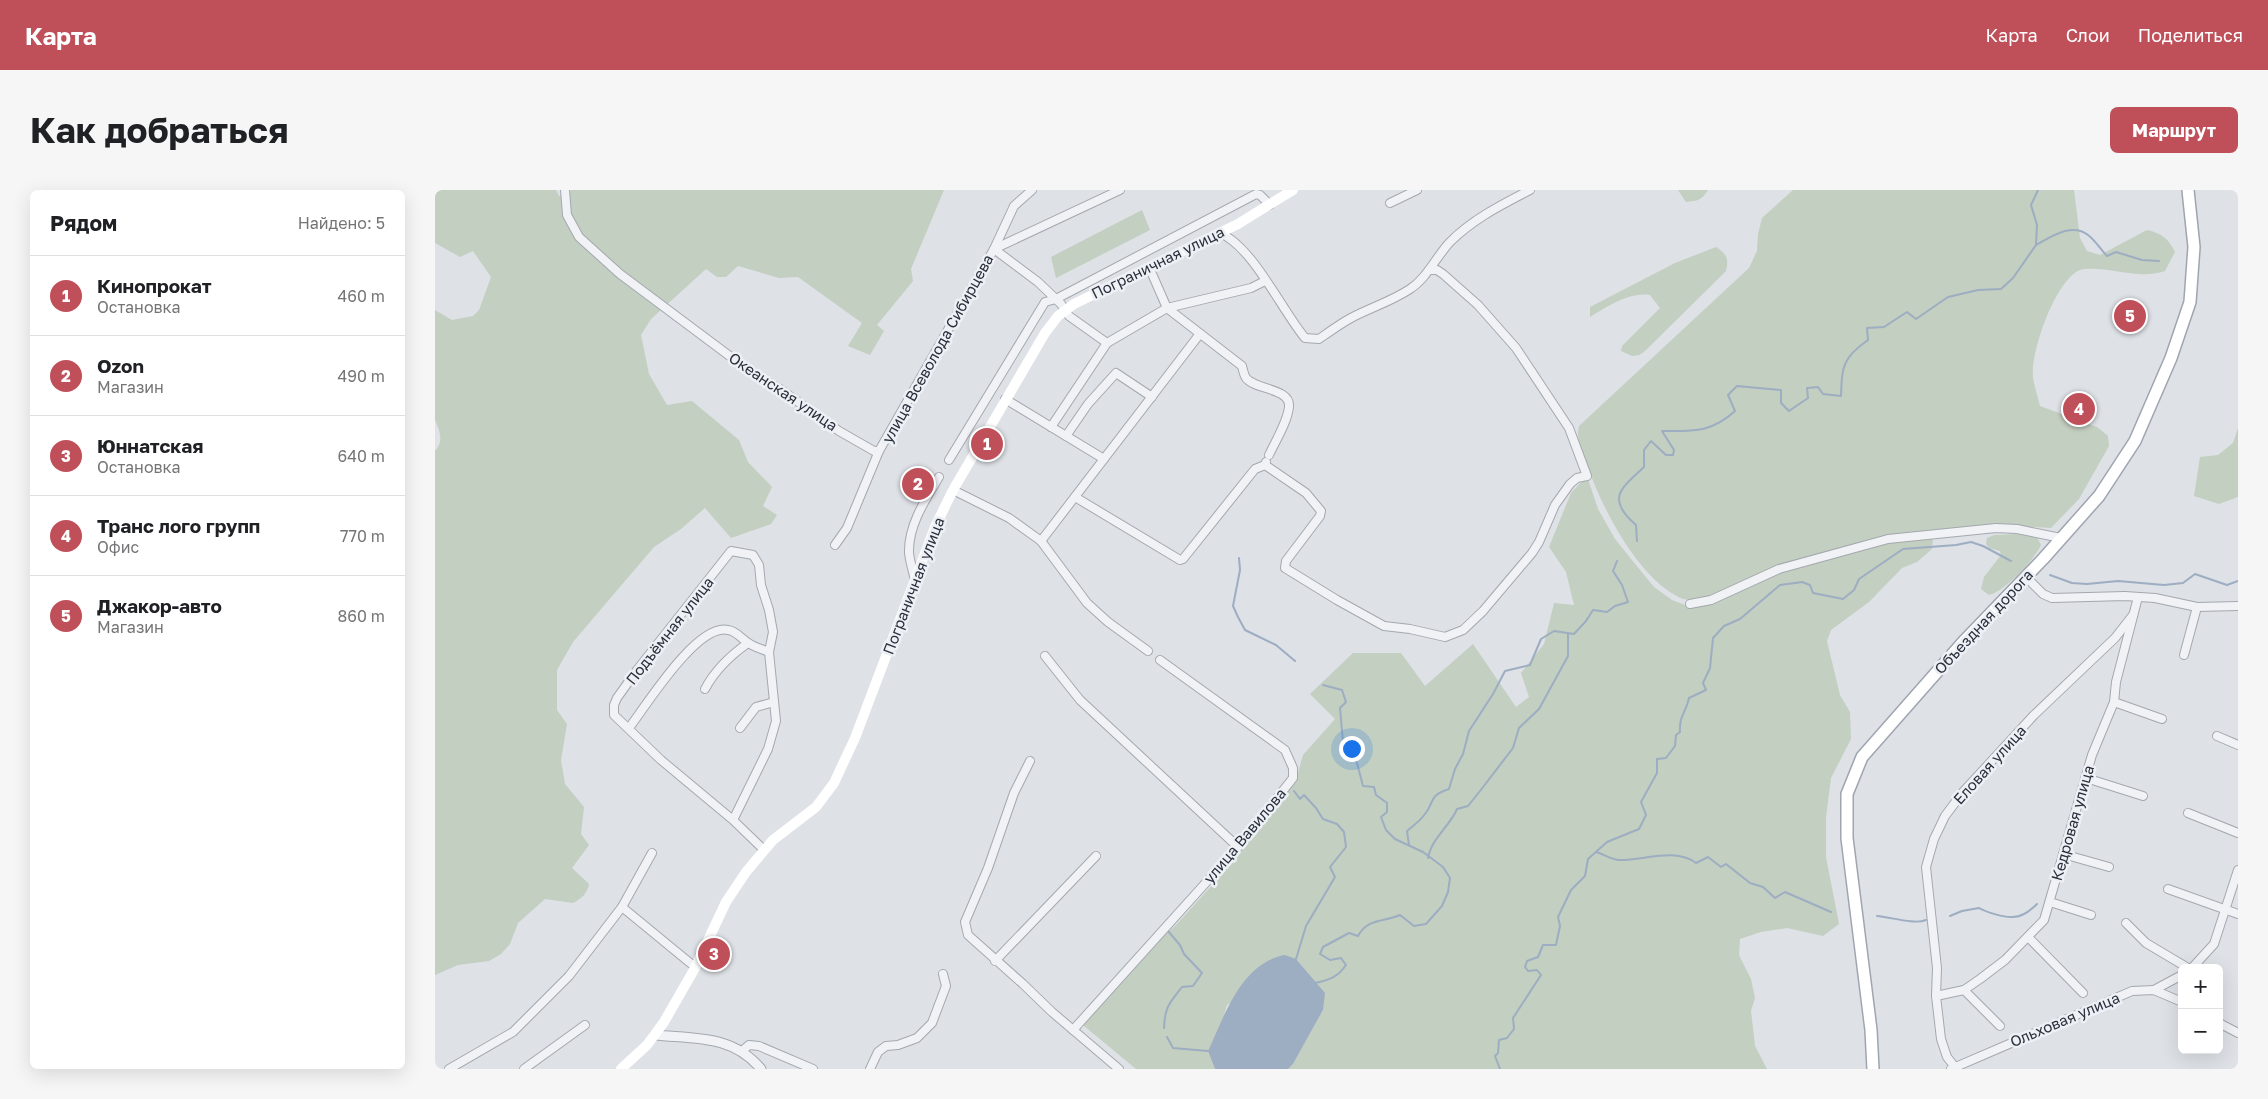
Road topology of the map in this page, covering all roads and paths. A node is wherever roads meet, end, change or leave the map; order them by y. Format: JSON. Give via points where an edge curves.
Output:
{"nodes":[{"id":1,"x":565,"y":190,"type":"edge"},
{"id":2,"x":1032,"y":190,"type":"edge"},
{"id":3,"x":1120,"y":190,"type":"edge"},
{"id":4,"x":1293,"y":190,"type":"edge"},
{"id":5,"x":1417,"y":190,"type":"edge"},
{"id":6,"x":1530,"y":190,"type":"edge"},
{"id":7,"x":2188,"y":190,"type":"edge"},
{"id":8,"x":1284,"y":193,"type":"edge"},
{"id":9,"x":1390,"y":203,"type":"dead end"},
{"id":10,"x":1270,"y":205,"type":"junction"},
{"id":11,"x":1220,"y":233,"type":"junction"},
{"id":12,"x":994,"y":249,"type":"junction"},
{"id":13,"x":1149,"y":267,"type":"junction"},
{"id":14,"x":1429,"y":270,"type":"junction"},
{"id":15,"x":1265,"y":281,"type":"junction"},
{"id":16,"x":1056,"y":299,"type":"junction"},
{"id":17,"x":1167,"y":308,"type":"junction"},
{"id":18,"x":1065,"y":311,"type":"junction"},
{"id":19,"x":1199,"y":335,"type":"junction"},
{"id":20,"x":1107,"y":343,"type":"junction"},
{"id":21,"x":1152,"y":396,"type":"junction"},
{"id":22,"x":1005,"y":399,"type":"junction"},
{"id":23,"x":1051,"y":427,"type":"junction"},
{"id":24,"x":1066,"y":436,"type":"junction"},
{"id":25,"x":881,"y":450,"type":"junction"},
{"id":26,"x":1104,"y":459,"type":"junction"},
{"id":27,"x":949,"y":460,"type":"dead end"},
{"id":28,"x":1267,"y":461,"type":"junction"},
{"id":29,"x":939,"y":477,"type":"dead end"},
{"id":30,"x":953,"y":490,"type":"junction"},
{"id":31,"x":1075,"y":497,"type":"junction"},
{"id":32,"x":2061,"y":538,"type":"junction"},
{"id":33,"x":1041,"y":541,"type":"junction"},
{"id":34,"x":835,"y":545,"type":"dead end"},
{"id":35,"x":2025,"y":577,"type":"junction"},
{"id":36,"x":915,"y":582,"type":"junction"},
{"id":37,"x":2138,"y":597,"type":"junction"},
{"id":38,"x":1690,"y":604,"type":"dead end"},
{"id":39,"x":2238,"y":606,"type":"edge"},
{"id":40,"x":2197,"y":607,"type":"junction"},
{"id":41,"x":2133,"y":615,"type":"junction"},
{"id":42,"x":748,"y":643,"type":"junction"},
{"id":43,"x":1148,"y":651,"type":"dead end"},
{"id":44,"x":769,"y":652,"type":"junction"},
{"id":45,"x":2184,"y":655,"type":"dead end"},
{"id":46,"x":1045,"y":656,"type":"dead end"},
{"id":47,"x":1160,"y":660,"type":"dead end"},
{"id":48,"x":705,"y":689,"type":"dead end"},
{"id":49,"x":774,"y":702,"type":"junction"},
{"id":50,"x":2114,"y":702,"type":"junction"},
{"id":51,"x":2162,"y":719,"type":"dead end"},
{"id":52,"x":629,"y":728,"type":"junction"},
{"id":53,"x":739,"y":728,"type":"dead end"},
{"id":54,"x":2217,"y":736,"type":"dead end"},
{"id":55,"x":2238,"y":745,"type":"edge"},
{"id":56,"x":1030,"y":761,"type":"dead end"},
{"id":57,"x":2086,"y":778,"type":"junction"},
{"id":58,"x":2143,"y":796,"type":"dead end"},
{"id":59,"x":2187,"y":813,"type":"dead end"},
{"id":60,"x":733,"y":820,"type":"junction"},
{"id":61,"x":2238,"y":833,"type":"edge"},
{"id":62,"x":1238,"y":847,"type":"junction"},
{"id":63,"x":764,"y":850,"type":"junction"},
{"id":64,"x":653,"y":853,"type":"dead end"},
{"id":65,"x":2063,"y":854,"type":"junction"},
{"id":66,"x":1095,"y":856,"type":"dead end"},
{"id":67,"x":2109,"y":867,"type":"dead end"},
{"id":68,"x":2238,"y":870,"type":"edge"},
{"id":69,"x":2168,"y":889,"type":"dead end"},
{"id":70,"x":2050,"y":902,"type":"junction"},
{"id":71,"x":622,"y":907,"type":"junction"},
{"id":72,"x":2226,"y":910,"type":"junction"},
{"id":73,"x":2091,"y":914,"type":"dead end"},
{"id":74,"x":2238,"y":914,"type":"edge"},
{"id":75,"x":2126,"y":924,"type":"dead end"},
{"id":76,"x":2028,"y":937,"type":"junction"},
{"id":77,"x":995,"y":961,"type":"junction"},
{"id":78,"x":2181,"y":964,"type":"edge"},
{"id":79,"x":2196,"y":964,"type":"edge"},
{"id":80,"x":695,"y":967,"type":"junction"},
{"id":81,"x":943,"y":974,"type":"dead end"},
{"id":82,"x":2178,"y":977,"type":"edge"},
{"id":83,"x":1964,"y":990,"type":"junction"},
{"id":84,"x":2154,"y":990,"type":"junction"},
{"id":85,"x":2083,"y":992,"type":"dead end"},
{"id":86,"x":1936,"y":996,"type":"junction"},
{"id":87,"x":2178,"y":1000,"type":"edge"},
{"id":88,"x":585,"y":1025,"type":"dead end"},
{"id":89,"x":2223,"y":1025,"type":"edge"},
{"id":90,"x":2000,"y":1026,"type":"dead end"},
{"id":91,"x":1073,"y":1030,"type":"junction"},
{"id":92,"x":2238,"y":1033,"type":"edge"},
{"id":93,"x":655,"y":1035,"type":"junction"},
{"id":94,"x":743,"y":1051,"type":"junction"},
{"id":95,"x":1953,"y":1068,"type":"edge"},
{"id":96,"x":449,"y":1069,"type":"edge"},
{"id":97,"x":524,"y":1069,"type":"edge"},
{"id":98,"x":621,"y":1069,"type":"edge"},
{"id":99,"x":761,"y":1069,"type":"edge"},
{"id":100,"x":813,"y":1069,"type":"edge"},
{"id":101,"x":870,"y":1069,"type":"edge"},
{"id":102,"x":1119,"y":1069,"type":"edge"},
{"id":103,"x":1873,"y":1069,"type":"edge"}],
"edges":[{"from":1,"to":25,"type":"street","name":"Океанская улица","via":[[567,215],[579,237],[620,274],[751,372],[839,431],[874,451]]},
{"from":2,"to":12,"type":"street","name":"улица Всеволода Сибирцева","via":[[1013,206]]},
{"from":3,"to":12,"type":"street","name":"улица Всеволода Сибирцева"},
{"from":4,"to":8,"type":"main road","name":"Пограничная улица"},
{"from":5,"to":9,"type":"street"},
{"from":6,"to":14,"type":"street","via":[[1468,226],[1449,243]]},
{"from":7,"to":32,"type":"main road","name":"Объездная дорога","via":[[2194,247],[2190,302],[2171,358],[2135,441],[2099,496]]},
{"from":8,"to":10,"type":"main road","name":"Пограничная улица"},
{"from":10,"to":11,"type":"main road","name":"Пограничная улица"},
{"from":10,"to":16,"type":"street","via":[[1256,194]]},
{"from":11,"to":13,"type":"main road","name":"Пограничная улица"},
{"from":11,"to":15,"type":"street","via":[[1241,248]]},
{"from":12,"to":16,"type":"street"},
{"from":12,"to":25,"type":"street","name":"улица Всеволода Сибирцева"},
{"from":13,"to":17,"type":"street"},
{"from":13,"to":18,"type":"main road","name":"Пограничная улица"},
{"from":14,"to":15,"type":"street","via":[[1411,288],[1349,319],[1319,340],[1305,338]]},
{"from":14,"to":28,"type":"street","via":[[1443,274],[1503,332],[1569,428],[1587,476],[1577,478],[1562,494],[1532,553],[1483,611],[1463,630],[1445,637],[1385,626],[1285,568],[1286,561],[1321,511],[1299,487]]},
{"from":15,"to":17,"type":"street","via":[[1251,288]]},
{"from":16,"to":18,"type":"street"},
{"from":16,"to":27,"type":"street","via":[[1041,306]]},
{"from":17,"to":19,"type":"street"},
{"from":17,"to":20,"type":"street"},
{"from":18,"to":20,"type":"street"},
{"from":18,"to":22,"type":"main road","name":"Пограничная улица","via":[[1045,333]]},
{"from":19,"to":21,"type":"street"},
{"from":19,"to":28,"type":"street","via":[[1242,366],[1245,378],[1288,398],[1288,412]]},
{"from":20,"to":23,"type":"street"},
{"from":21,"to":24,"type":"street","via":[[1116,373],[1088,404]]},
{"from":21,"to":26,"type":"street"},
{"from":22,"to":23,"type":"street"},
{"from":22,"to":30,"type":"main road","name":"Пограничная улица"},
{"from":23,"to":24,"type":"street"},
{"from":24,"to":26,"type":"street"},
{"from":25,"to":34,"type":"street","name":"улица Всеволода Сибирцева","via":[[847,528]]},
{"from":26,"to":31,"type":"street"},
{"from":28,"to":31,"type":"street","via":[[1255,469],[1180,560]]},
{"from":29,"to":36,"type":"street","via":[[910,536],[909,554]]},
{"from":30,"to":33,"type":"street","via":[[1009,518]]},
{"from":30,"to":36,"type":"main road","name":"Пограничная улица"},
{"from":31,"to":33,"type":"street"},
{"from":32,"to":35,"type":"main road","name":"Объездная дорога"},
{"from":32,"to":38,"type":"street","via":[[1996,528],[1888,538],[1779,569],[1711,600]]},
{"from":33,"to":43,"type":"street","via":[[1087,603]]},
{"from":35,"to":37,"type":"street","via":[[2052,598]]},
{"from":35,"to":103,"type":"main road","name":"Объездная дорога","via":[[1862,757],[1847,794],[1847,838]]},
{"from":36,"to":63,"type":"main road","name":"Пограничная улица","via":[[855,738],[834,783],[816,807]]},
{"from":37,"to":40,"type":"street"},
{"from":37,"to":41,"type":"street","name":"Кедровая улица"},
{"from":39,"to":40,"type":"street"},
{"from":40,"to":45,"type":"street"},
{"from":41,"to":50,"type":"street","name":"Кедровая улица"},
{"from":41,"to":86,"type":"street","name":"Еловая улица","via":[[2115,638],[2034,715],[1945,816],[1926,867],[1937,968]]},
{"from":42,"to":44,"type":"street","name":"Подъёмная улица"},
{"from":42,"to":48,"type":"street","via":[[732,655]]},
{"from":42,"to":52,"type":"street","name":"Подъёмная улица","via":[[727,629],[704,637],[673,669]]},
{"from":44,"to":49,"type":"street"},
{"from":44,"to":52,"type":"street","name":"Подъёмная улица","via":[[773,632],[759,565],[753,555],[731,551],[617,698],[614,715]]},
{"from":46,"to":62,"type":"street","via":[[1080,700]]},
{"from":47,"to":62,"type":"street","name":"улица Вавилова","via":[[1285,750],[1293,768],[1293,778]]},
{"from":49,"to":53,"type":"street","via":[[756,708]]},
{"from":49,"to":60,"type":"street","via":[[776,721],[773,736]]},
{"from":50,"to":51,"type":"street"},
{"from":50,"to":57,"type":"street","name":"Кедровая улица"},
{"from":52,"to":60,"type":"street","name":"Подъёмная улица","via":[[661,760]]},
{"from":54,"to":55,"type":"street"},
{"from":56,"to":77,"type":"street","via":[[1014,793],[965,922],[967,935]]},
{"from":57,"to":58,"type":"street"},
{"from":57,"to":65,"type":"street","name":"Кедровая улица"},
{"from":59,"to":61,"type":"street"},
{"from":60,"to":63,"type":"street","name":"Подъёмная улица"},
{"from":62,"to":91,"type":"street","name":"улица Вавилова"},
{"from":63,"to":80,"type":"main road","name":"Пограничная улица","via":[[726,902]]},
{"from":64,"to":71,"type":"street"},
{"from":65,"to":67,"type":"street"},
{"from":65,"to":70,"type":"street","name":"Кедровая улица"},
{"from":66,"to":77,"type":"street"},
{"from":68,"to":72,"type":"street"},
{"from":69,"to":72,"type":"street"},
{"from":70,"to":73,"type":"street"},
{"from":70,"to":76,"type":"street","name":"Кедровая улица","via":[[2044,920]]},
{"from":71,"to":80,"type":"street"},
{"from":71,"to":96,"type":"street","via":[[569,976],[513,1032]]},
{"from":72,"to":74,"type":"street"},
{"from":72,"to":79,"type":"street","via":[[2214,944]]},
{"from":75,"to":78,"type":"street","via":[[2146,943]]},
{"from":76,"to":83,"type":"street","name":"Кедровая улица","via":[[2005,960]]},
{"from":76,"to":85,"type":"street"},
{"from":77,"to":91,"type":"street"},
{"from":80,"to":93,"type":"main road","name":"Пограничная улица"},
{"from":81,"to":101,"type":"street","via":[[946,986],[932,1023],[917,1038],[887,1046],[878,1052]]},
{"from":82,"to":84,"type":"street"},
{"from":83,"to":86,"type":"street","name":"Кедровая улица"},
{"from":83,"to":90,"type":"street"},
{"from":84,"to":87,"type":"street","name":"Ольховая улица"},
{"from":84,"to":95,"type":"street","name":"Ольховая улица","via":[[2132,991]]},
{"from":86,"to":95,"type":"street","name":"Еловая улица","via":[[1941,1040]]},
{"from":88,"to":97,"type":"street"},
{"from":89,"to":92,"type":"street"},
{"from":91,"to":102,"type":"street"},
{"from":93,"to":94,"type":"street","via":[[712,1040]]},
{"from":93,"to":98,"type":"main road","name":"Пограничная улица"},
{"from":94,"to":99,"type":"street"},
{"from":94,"to":100,"type":"street","via":[[749,1045],[759,1046]]}]}
